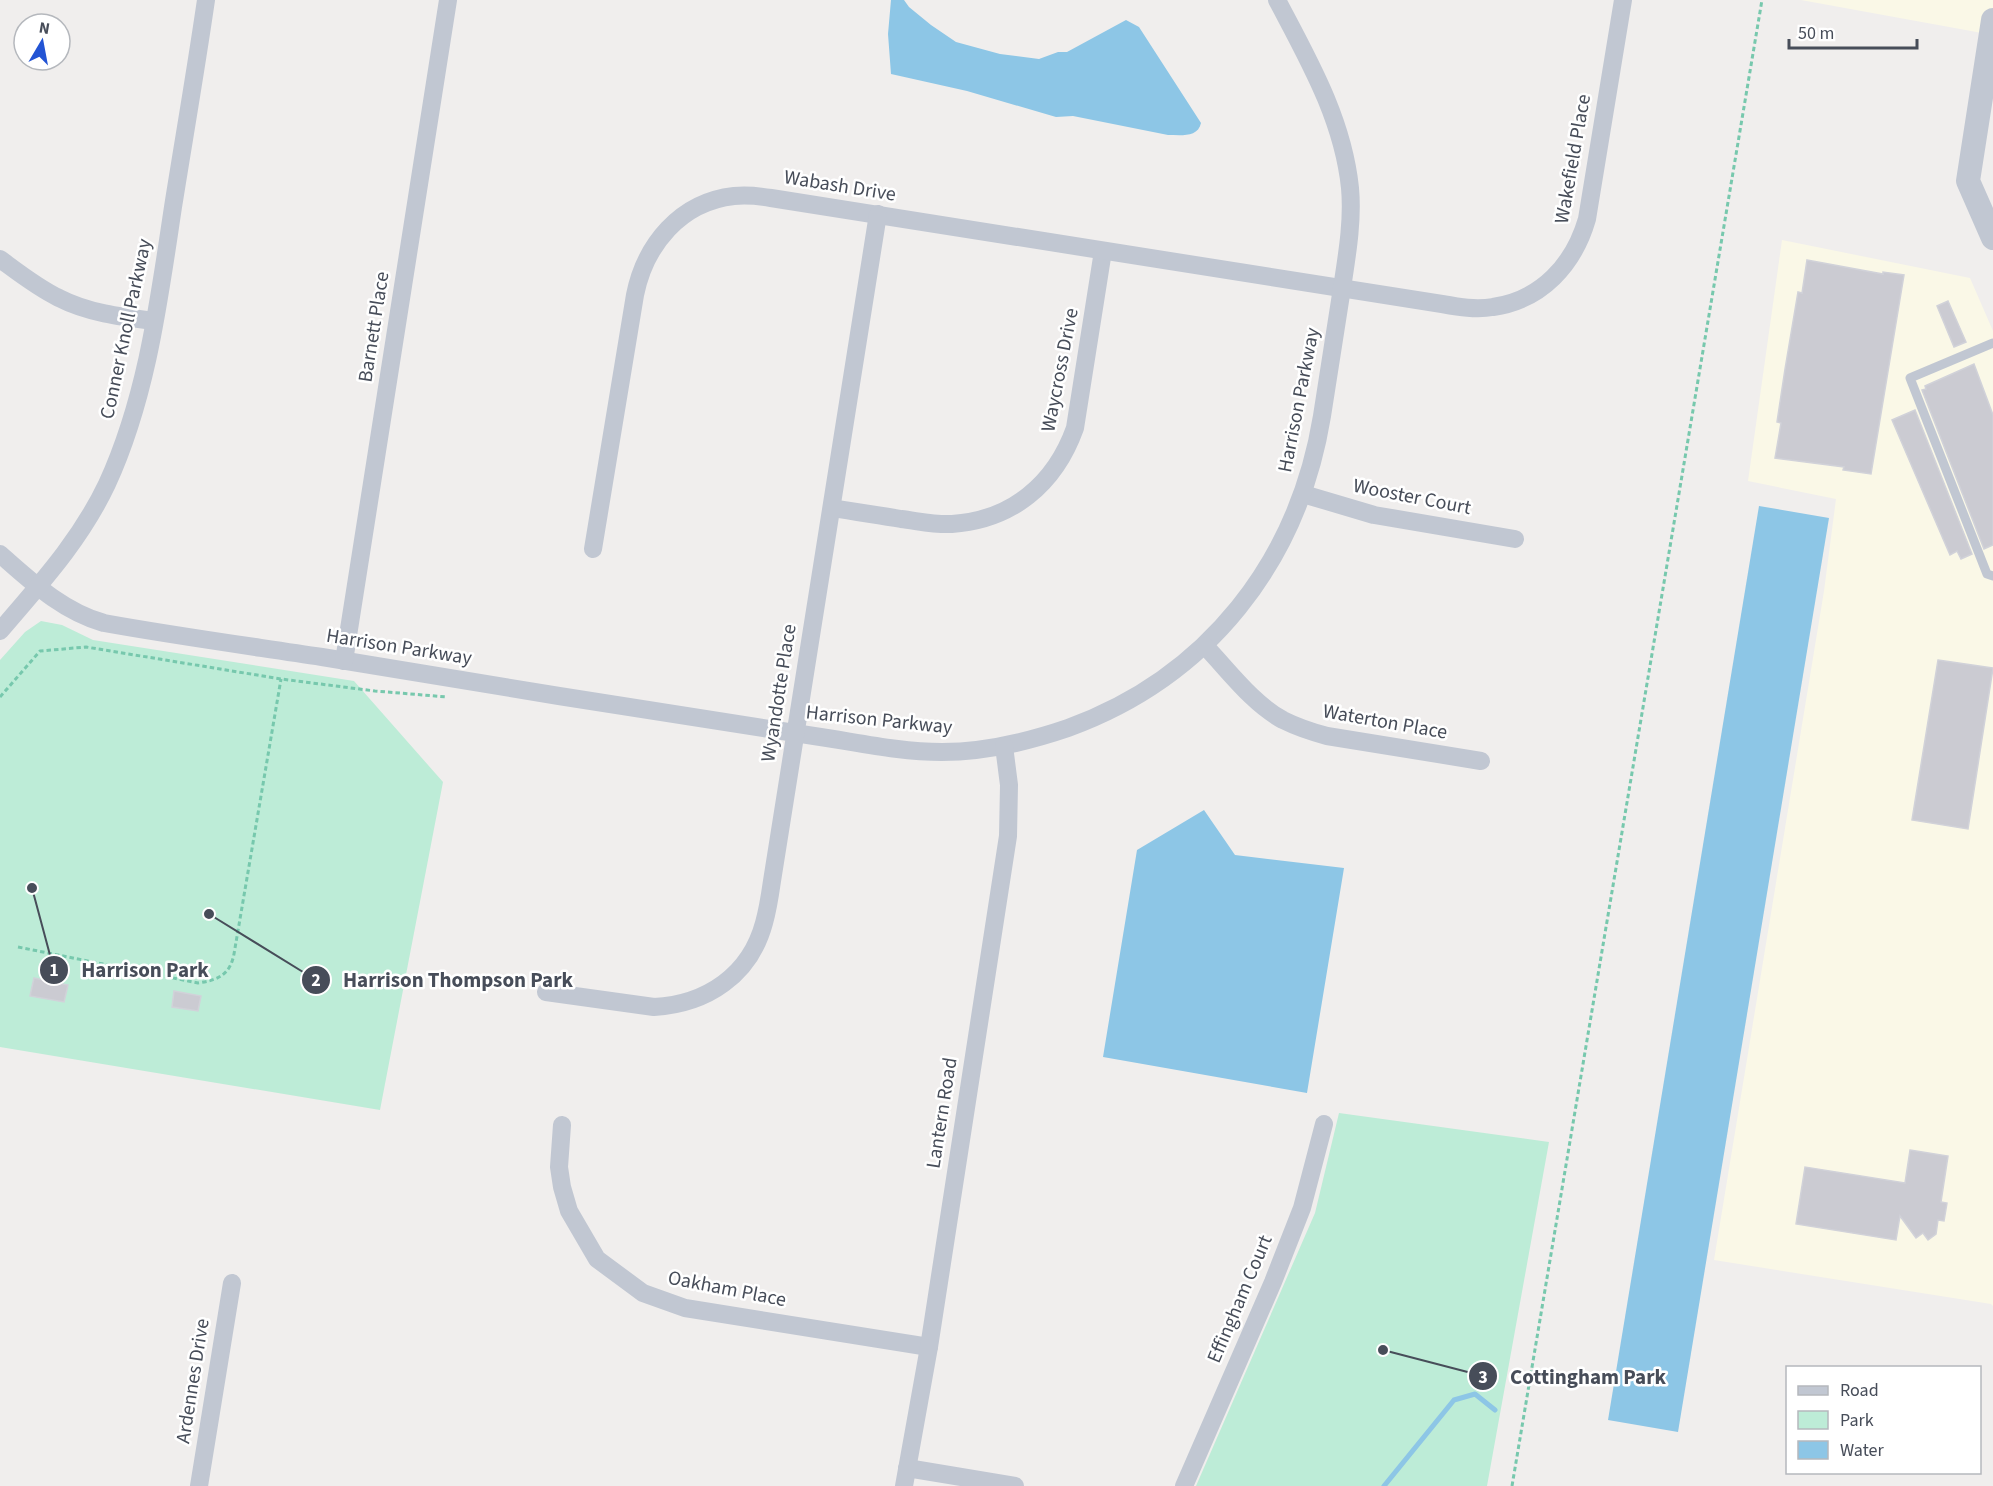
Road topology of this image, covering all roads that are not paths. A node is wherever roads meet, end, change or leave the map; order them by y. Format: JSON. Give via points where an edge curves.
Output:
{"nodes":[{"id":1,"x":206,"y":0,"type":"edge"},
{"id":2,"x":448,"y":0,"type":"edge"},
{"id":3,"x":1277,"y":0,"type":"edge"},
{"id":4,"x":1623,"y":0,"type":"edge"},
{"id":5,"x":1993,"y":20,"type":"edge"},
{"id":6,"x":878,"y":214,"type":"junction"},
{"id":7,"x":1993,"y":238,"type":"edge"},
{"id":8,"x":1104,"y":251,"type":"junction"},
{"id":9,"x":0,"y":259,"type":"edge"},
{"id":10,"x":1342,"y":289,"type":"junction"},
{"id":11,"x":154,"y":321,"type":"junction"},
{"id":12,"x":1993,"y":343,"type":"edge"},
{"id":13,"x":1303,"y":494,"type":"junction"},
{"id":14,"x":832,"y":508,"type":"junction"},
{"id":15,"x":1515,"y":539,"type":"dead end"},
{"id":16,"x":593,"y":549,"type":"dead end"},
{"id":17,"x":0,"y":554,"type":"edge"},
{"id":18,"x":1993,"y":576,"type":"edge"},
{"id":19,"x":38,"y":587,"type":"junction"},
{"id":20,"x":0,"y":631,"type":"edge"},
{"id":21,"x":1204,"y":646,"type":"junction"},
{"id":22,"x":344,"y":661,"type":"junction"},
{"id":23,"x":795,"y":734,"type":"junction"},
{"id":24,"x":1004,"y":746,"type":"junction"},
{"id":25,"x":1481,"y":761,"type":"dead end"},
{"id":26,"x":546,"y":992,"type":"dead end"},
{"id":27,"x":1324,"y":1124,"type":"dead end"},
{"id":28,"x":562,"y":1125,"type":"dead end"},
{"id":29,"x":232,"y":1283,"type":"dead end"},
{"id":30,"x":929,"y":1347,"type":"junction"},
{"id":31,"x":908,"y":1468,"type":"junction"},
{"id":32,"x":199,"y":1486,"type":"edge"},
{"id":33,"x":904,"y":1486,"type":"edge"},
{"id":34,"x":1015,"y":1486,"type":"edge"},
{"id":35,"x":1184,"y":1486,"type":"edge"}],
"edges":[{"from":1,"to":11,"type":"street","name":"Conner Knoll Parkway"},
{"from":2,"to":22,"type":"street","name":"Barnett Place"},
{"from":3,"to":10,"type":"street","name":"Harrison Parkway","via":[[1322,86],[1347,168],[1351,212]]},
{"from":4,"to":10,"type":"street","name":"Wakefield Place","via":[[1587,219],[1567,264],[1533,293],[1492,308],[1460,307]]},
{"from":5,"to":7,"type":"street","via":[[1981,117],[1968,181]]},
{"from":6,"to":8,"type":"street","name":"Wabash Drive"},
{"from":6,"to":14,"type":"street","name":"Wyandotte Place"},
{"from":6,"to":16,"type":"street","name":"Wabash Drive","via":[[734,196],[698,208],[666,231],[646,259],[637,282]]},
{"from":8,"to":10,"type":"street","name":"Wabash Drive"},
{"from":8,"to":14,"type":"street","name":"Waycross Drive","via":[[1075,428],[1059,463],[1044,483],[1008,508],[971,522],[934,524]]},
{"from":9,"to":11,"type":"street","via":[[66,301],[105,313]]},
{"from":10,"to":13,"type":"street","name":"Harrison Parkway","via":[[1320,423]]},
{"from":11,"to":19,"type":"street","name":"Conner Knoll Parkway","via":[[140,390],[106,485],[60,562]]},
{"from":12,"to":18,"type":"lane","via":[[1910,378],[1987,574]]},
{"from":13,"to":15,"type":"street","name":"Wooster Court","via":[[1374,515]]},
{"from":13,"to":21,"type":"street","name":"Harrison Parkway","via":[[1271,562],[1229,621]]},
{"from":14,"to":23,"type":"street","name":"Wyandotte Place"},
{"from":17,"to":19,"type":"street","name":"Harrison Parkway"},
{"from":19,"to":20,"type":"street","name":"Conner Knoll Parkway"},
{"from":19,"to":22,"type":"street","name":"Harrison Parkway","via":[[76,613],[104,623]]},
{"from":21,"to":24,"type":"street","name":"Harrison Parkway","via":[[1157,684],[1125,703],[1047,736]]},
{"from":21,"to":25,"type":"street","name":"Waterton Place","via":[[1264,707],[1306,730]]},
{"from":22,"to":23,"type":"street","name":"Harrison Parkway"},
{"from":23,"to":24,"type":"street","name":"Harrison Parkway","via":[[915,751]]},
{"from":23,"to":26,"type":"street","name":"Wyandotte Place","via":[[764,923],[736,973],[704,996],[672,1006]]},
{"from":24,"to":30,"type":"street","name":"Lantern Road","via":[[1009,785],[1008,836]]},
{"from":27,"to":35,"type":"street","name":"Effingham Court","via":[[1302,1208]]},
{"from":28,"to":30,"type":"street","name":"Oakham Place","via":[[559,1167],[569,1211],[597,1259],[644,1293],[685,1308]]},
{"from":29,"to":32,"type":"street","name":"Ardennes Drive"},
{"from":30,"to":31,"type":"street","name":"Lantern Road"},
{"from":31,"to":33,"type":"street","name":"Lantern Road"},
{"from":31,"to":34,"type":"street"}]}
